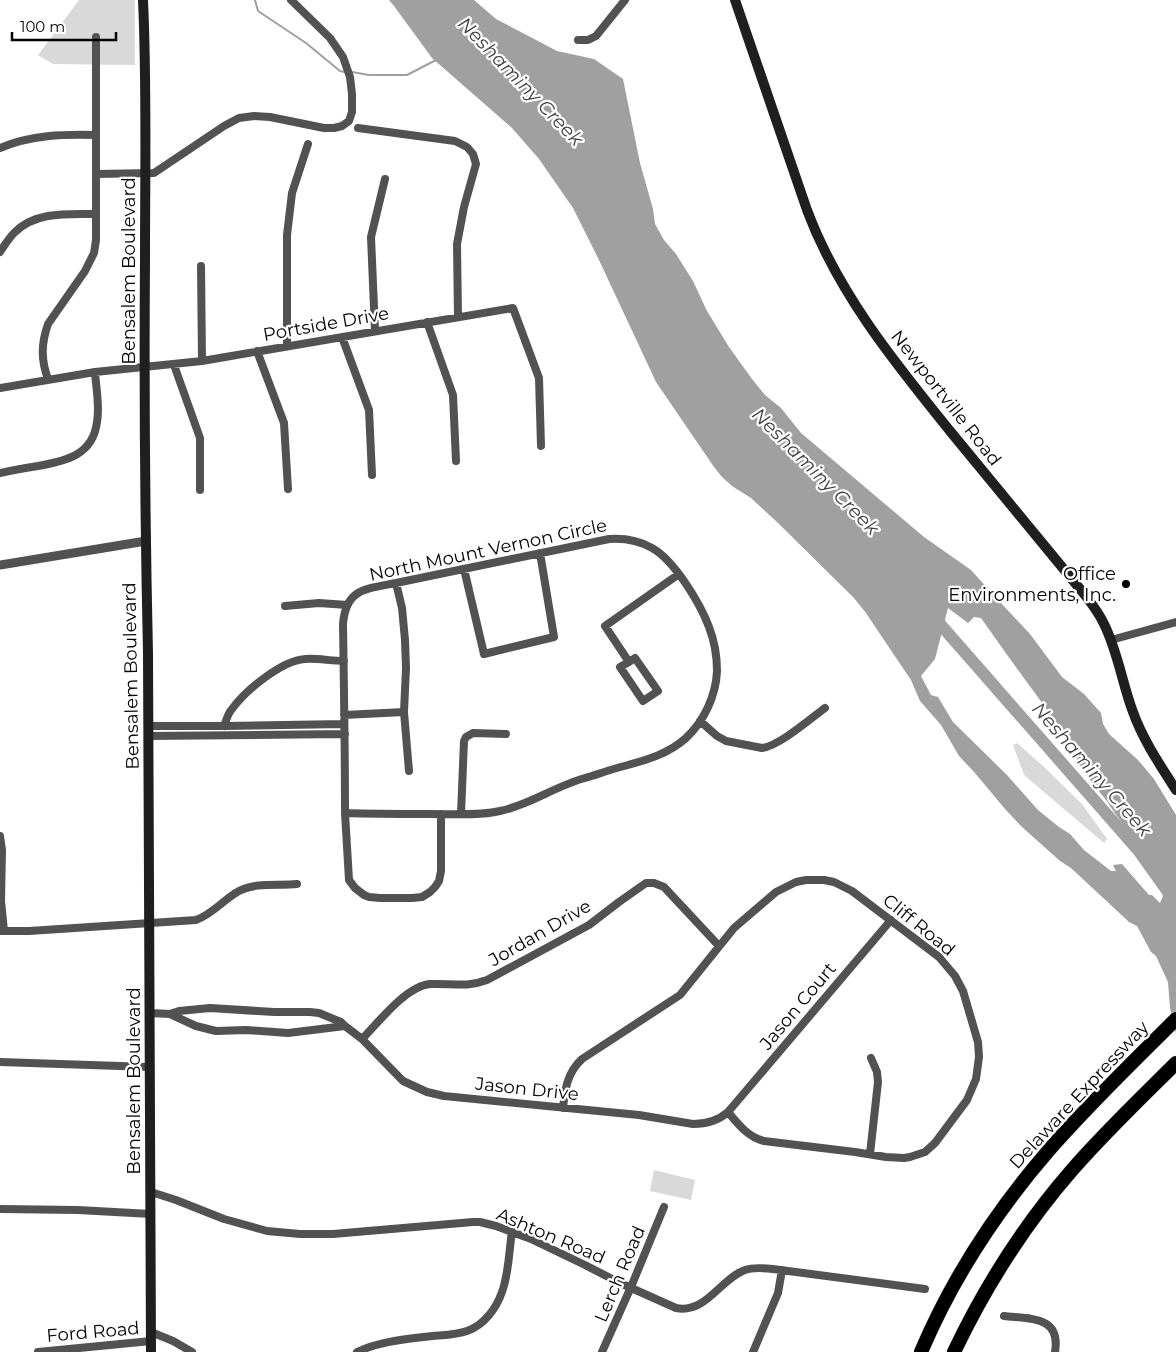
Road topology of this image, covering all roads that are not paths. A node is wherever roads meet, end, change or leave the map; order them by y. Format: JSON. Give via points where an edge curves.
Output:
{"nodes":[{"id":1,"x":143,"y":0,"type":"edge"},
{"id":2,"x":291,"y":0,"type":"edge"},
{"id":3,"x":624,"y":0,"type":"edge"},
{"id":4,"x":735,"y":0,"type":"edge"},
{"id":5,"x":96,"y":37,"type":"dead end"},
{"id":6,"x":578,"y":40,"type":"dead end"},
{"id":7,"x":358,"y":128,"type":"dead end"},
{"id":8,"x":96,"y":135,"type":"junction"},
{"id":9,"x":308,"y":144,"type":"dead end"},
{"id":10,"x":0,"y":148,"type":"edge"},
{"id":11,"x":96,"y":174,"type":"junction"},
{"id":12,"x":145,"y":174,"type":"junction"},
{"id":13,"x":386,"y":179,"type":"dead end"},
{"id":14,"x":96,"y":214,"type":"junction"},
{"id":15,"x":0,"y":252,"type":"edge"},
{"id":16,"x":201,"y":266,"type":"dead end"},
{"id":17,"x":458,"y":317,"type":"junction"},
{"id":18,"x":427,"y":322,"type":"junction"},
{"id":19,"x":375,"y":331,"type":"junction"},
{"id":20,"x":342,"y":337,"type":"junction"},
{"id":21,"x":287,"y":346,"type":"junction"},
{"id":22,"x":257,"y":352,"type":"junction"},
{"id":23,"x":202,"y":361,"type":"junction"},
{"id":24,"x":174,"y":365,"type":"junction"},
{"id":25,"x":145,"y":368,"type":"junction"},
{"id":26,"x":95,"y":372,"type":"junction"},
{"id":27,"x":48,"y":379,"type":"junction"},
{"id":28,"x":0,"y":388,"type":"edge"},
{"id":29,"x":541,"y":446,"type":"dead end"},
{"id":30,"x":456,"y":461,"type":"dead end"},
{"id":31,"x":0,"y":472,"type":"edge"},
{"id":32,"x":372,"y":475,"type":"dead end"},
{"id":33,"x":288,"y":489,"type":"dead end"},
{"id":34,"x":200,"y":490,"type":"dead end"},
{"id":35,"x":146,"y":541,"type":"junction"},
{"id":36,"x":540,"y":553,"type":"junction"},
{"id":37,"x":0,"y":564,"type":"edge"},
{"id":38,"x":464,"y":569,"type":"junction"},
{"id":39,"x":679,"y":574,"type":"junction"},
{"id":40,"x":396,"y":583,"type":"junction"},
{"id":41,"x":285,"y":606,"type":"dead end"},
{"id":42,"x":346,"y":606,"type":"junction"},
{"id":43,"x":1176,"y":622,"type":"edge"},
{"id":44,"x":1111,"y":640,"type":"junction"},
{"id":45,"x":344,"y":661,"type":"junction"},
{"id":46,"x":628,"y":662,"type":"junction"},
{"id":47,"x":825,"y":708,"type":"dead end"},
{"id":48,"x":404,"y":712,"type":"junction"},
{"id":49,"x":344,"y":715,"type":"junction"},
{"id":50,"x":700,"y":721,"type":"junction"},
{"id":51,"x":344,"y":724,"type":"junction"},
{"id":52,"x":224,"y":726,"type":"junction"},
{"id":53,"x":148,"y":731,"type":"junction"},
{"id":54,"x":345,"y":734,"type":"junction"},
{"id":55,"x":506,"y":734,"type":"dead end"},
{"id":56,"x":409,"y":772,"type":"dead end"},
{"id":57,"x":1176,"y":790,"type":"edge"},
{"id":58,"x":346,"y":813,"type":"junction"},
{"id":59,"x":441,"y":814,"type":"junction"},
{"id":60,"x":461,"y":814,"type":"junction"},
{"id":61,"x":0,"y":836,"type":"edge"},
{"id":62,"x":297,"y":884,"type":"dead end"},
{"id":63,"x":891,"y":920,"type":"junction"},
{"id":64,"x":150,"y":923,"type":"junction"},
{"id":65,"x":2,"y":931,"type":"edge"},
{"id":66,"x":719,"y":946,"type":"junction"},
{"id":67,"x":150,"y":1013,"type":"junction"},
{"id":68,"x":170,"y":1014,"type":"junction"},
{"id":69,"x":1176,"y":1019,"type":"edge"},
{"id":70,"x":345,"y":1026,"type":"junction"},
{"id":71,"x":362,"y":1039,"type":"junction"},
{"id":72,"x":871,"y":1058,"type":"dead end"},
{"id":73,"x":0,"y":1062,"type":"edge"},
{"id":74,"x":1176,"y":1063,"type":"edge"},
{"id":75,"x":150,"y":1066,"type":"junction"},
{"id":76,"x":563,"y":1108,"type":"junction"},
{"id":77,"x":728,"y":1112,"type":"junction"},
{"id":78,"x":870,"y":1154,"type":"junction"},
{"id":79,"x":151,"y":1192,"type":"junction"},
{"id":80,"x":664,"y":1207,"type":"dead end"},
{"id":81,"x":0,"y":1209,"type":"edge"},
{"id":82,"x":151,"y":1214,"type":"junction"},
{"id":83,"x":512,"y":1231,"type":"junction"},
{"id":84,"x":782,"y":1270,"type":"junction"},
{"id":85,"x":632,"y":1287,"type":"junction"},
{"id":86,"x":925,"y":1289,"type":"dead end"},
{"id":87,"x":1004,"y":1316,"type":"dead end"},
{"id":88,"x":151,"y":1342,"type":"edge"},
{"id":89,"x":38,"y":1352,"type":"edge"},
{"id":90,"x":192,"y":1352,"type":"edge"},
{"id":91,"x":357,"y":1352,"type":"edge"},
{"id":92,"x":602,"y":1352,"type":"edge"},
{"id":93,"x":752,"y":1352,"type":"edge"},
{"id":94,"x":920,"y":1352,"type":"edge"},
{"id":95,"x":954,"y":1352,"type":"edge"},
{"id":96,"x":1055,"y":1352,"type":"edge"}],
"edges":[{"from":1,"to":12,"type":"main road","name":"Bensalem Boulevard"},
{"from":2,"to":12,"type":"street","via":[[330,38],[343,57],[352,94],[352,112],[348,121],[342,126],[324,128],[270,117],[239,118],[154,173]]},
{"from":3,"to":6,"type":"street","via":[[596,36]]},
{"from":4,"to":44,"type":"main road","name":"Newportville Road","via":[[809,216],[826,255],[872,330],[1094,608]]},
{"from":5,"to":8,"type":"street"},
{"from":7,"to":17,"type":"street","via":[[455,141],[474,154],[476,164],[457,244]]},
{"from":8,"to":10,"type":"street","via":[[48,136]]},
{"from":8,"to":11,"type":"street"},
{"from":9,"to":21,"type":"street","via":[[292,193],[287,235]]},
{"from":11,"to":12,"type":"street"},
{"from":11,"to":14,"type":"street"},
{"from":12,"to":25,"type":"main road","name":"Bensalem Boulevard"},
{"from":13,"to":19,"type":"street","via":[[371,237]]},
{"from":14,"to":15,"type":"street","via":[[37,218],[13,233]]},
{"from":14,"to":27,"type":"street","via":[[94,253],[45,333],[42,352]]},
{"from":16,"to":23,"type":"street"},
{"from":17,"to":18,"type":"street","name":"Portside Drive"},
{"from":17,"to":29,"type":"street","name":"Portside Drive","via":[[512,308],[539,378]]},
{"from":18,"to":19,"type":"street","name":"Portside Drive"},
{"from":18,"to":30,"type":"street","via":[[453,395]]},
{"from":19,"to":20,"type":"street","name":"Portside Drive"},
{"from":20,"to":21,"type":"street","name":"Portside Drive"},
{"from":20,"to":32,"type":"street","via":[[369,410]]},
{"from":21,"to":22,"type":"street","name":"Portside Drive"},
{"from":22,"to":23,"type":"street","name":"Portside Drive"},
{"from":22,"to":33,"type":"street","via":[[284,423]]},
{"from":23,"to":24,"type":"street","name":"Portside Drive"},
{"from":24,"to":25,"type":"street","name":"Portside Drive"},
{"from":24,"to":34,"type":"street","via":[[200,438]]},
{"from":25,"to":26,"type":"street","name":"Portside Drive"},
{"from":25,"to":35,"type":"main road","name":"Bensalem Boulevard"},
{"from":26,"to":27,"type":"street","name":"Portside Drive"},
{"from":26,"to":31,"type":"street","via":[[98,416],[87,446],[79,454],[59,462]]},
{"from":27,"to":28,"type":"street","name":"Portside Drive"},
{"from":35,"to":37,"type":"street"},
{"from":35,"to":53,"type":"main road","name":"Bensalem Boulevard"},
{"from":36,"to":38,"type":"street","name":"North Mount Vernon Circle"},
{"from":36,"to":38,"type":"street","via":[[554,637],[484,654]]},
{"from":36,"to":39,"type":"street","name":"North Mount Vernon Circle","via":[[609,539],[632,540],[654,548]]},
{"from":38,"to":40,"type":"street","name":"North Mount Vernon Circle"},
{"from":39,"to":46,"type":"street","via":[[605,626]]},
{"from":39,"to":50,"type":"street","name":"North Mount Vernon Circle","via":[[709,627],[717,666],[715,687]]},
{"from":40,"to":42,"type":"street","name":"North Mount Vernon Circle","via":[[359,592]]},
{"from":40,"to":48,"type":"street","via":[[406,640]]},
{"from":41,"to":42,"type":"street","via":[[319,603]]},
{"from":42,"to":45,"type":"street"},
{"from":43,"to":44,"type":"street"},
{"from":44,"to":57,"type":"main road","name":"Newportville Road","via":[[1136,721]]},
{"from":45,"to":49,"type":"street"},
{"from":45,"to":52,"type":"street","via":[[304,659],[290,662],[263,678],[242,698],[231,710]]},
{"from":46,"to":46,"type":"street","via":[[620,667],[643,702],[658,691],[635,658]]},
{"from":47,"to":50,"type":"street","via":[[767,748],[726,740]]},
{"from":48,"to":49,"type":"street"},
{"from":48,"to":56,"type":"street"},
{"from":49,"to":51,"type":"street"},
{"from":50,"to":60,"type":"street","name":"North Mount Vernon Circle","via":[[686,738],[662,754],[573,781],[519,806]]},
{"from":51,"to":52,"type":"street"},
{"from":51,"to":54,"type":"street"},
{"from":52,"to":53,"type":"street"},
{"from":53,"to":54,"type":"street"},
{"from":53,"to":64,"type":"main road","name":"Bensalem Boulevard"},
{"from":54,"to":58,"type":"street"},
{"from":55,"to":60,"type":"street","via":[[473,733],[466,737]]},
{"from":58,"to":59,"type":"street","name":"North Mount Vernon Circle"},
{"from":58,"to":59,"type":"street","via":[[349,880],[364,896],[380,898],[422,897],[435,887],[441,871]]},
{"from":59,"to":60,"type":"street","name":"North Mount Vernon Circle"},
{"from":61,"to":65,"type":"street"},
{"from":62,"to":64,"type":"street","via":[[252,886],[196,920]]},
{"from":63,"to":66,"type":"street","name":"Cliff Road","via":[[841,885],[824,880],[806,880],[786,886],[770,896]]},
{"from":63,"to":77,"type":"street","name":"Jason Court"},
{"from":63,"to":78,"type":"street","name":"Cliff Road","via":[[939,958],[959,983],[978,1042],[979,1062],[967,1100],[929,1149],[910,1157]]},
{"from":64,"to":65,"type":"street"},
{"from":64,"to":67,"type":"main road","name":"Bensalem Boulevard"},
{"from":66,"to":71,"type":"street","name":"Jordan Drive","via":[[664,887],[650,882],[589,925],[487,980],[466,986],[430,984],[414,989]]},
{"from":66,"to":76,"type":"street","name":"Cliff Road","via":[[680,994],[575,1066],[567,1081]]},
{"from":67,"to":68,"type":"street","name":"Jason Drive"},
{"from":67,"to":75,"type":"main road","name":"Bensalem Boulevard"},
{"from":68,"to":70,"type":"street","name":"Jason Drive","via":[[216,1031],[288,1033]]},
{"from":68,"to":70,"type":"street","name":"Jason Drive","via":[[210,1008],[310,1012],[328,1016]]},
{"from":69,"to":94,"type":"highway","name":"Delaware Expressway","via":[[1065,1132],[1016,1191],[972,1256]]},
{"from":70,"to":71,"type":"street","name":"Jason Drive"},
{"from":71,"to":76,"type":"street","name":"Jason Drive","via":[[403,1081],[427,1092]]},
{"from":72,"to":78,"type":"street","via":[[878,1082]]},
{"from":73,"to":75,"type":"street"},
{"from":74,"to":95,"type":"highway","via":[[1088,1152],[1040,1210],[998,1272]]},
{"from":75,"to":79,"type":"main road","name":"Bensalem Boulevard"},
{"from":76,"to":77,"type":"street","name":"Jason Drive","via":[[693,1124],[715,1120]]},
{"from":77,"to":78,"type":"street","name":"Cliff Road","via":[[758,1140]]},
{"from":79,"to":82,"type":"main road","name":"Bensalem Boulevard"},
{"from":79,"to":83,"type":"street","name":"Ashton Road","via":[[267,1232],[324,1234],[480,1222]]},
{"from":80,"to":85,"type":"street","name":"Lerch Road"},
{"from":81,"to":82,"type":"street"},
{"from":82,"to":88,"type":"main road","name":"Bensalem Boulevard"},
{"from":83,"to":85,"type":"street","name":"Ashton Road"},
{"from":83,"to":91,"type":"street","via":[[502,1292],[493,1310],[480,1324],[462,1333],[393,1341]]},
{"from":84,"to":85,"type":"street","name":"Ashton Road","via":[[746,1269],[701,1304],[683,1310]]},
{"from":84,"to":86,"type":"street","name":"Ashton Road"},
{"from":84,"to":93,"type":"street","via":[[778,1294]]},
{"from":85,"to":92,"type":"street","name":"Lerch Road"},
{"from":87,"to":96,"type":"street","via":[[1046,1322],[1056,1337]]},
{"from":88,"to":89,"type":"street","name":"Ford Road"},
{"from":88,"to":90,"type":"street"}]}
